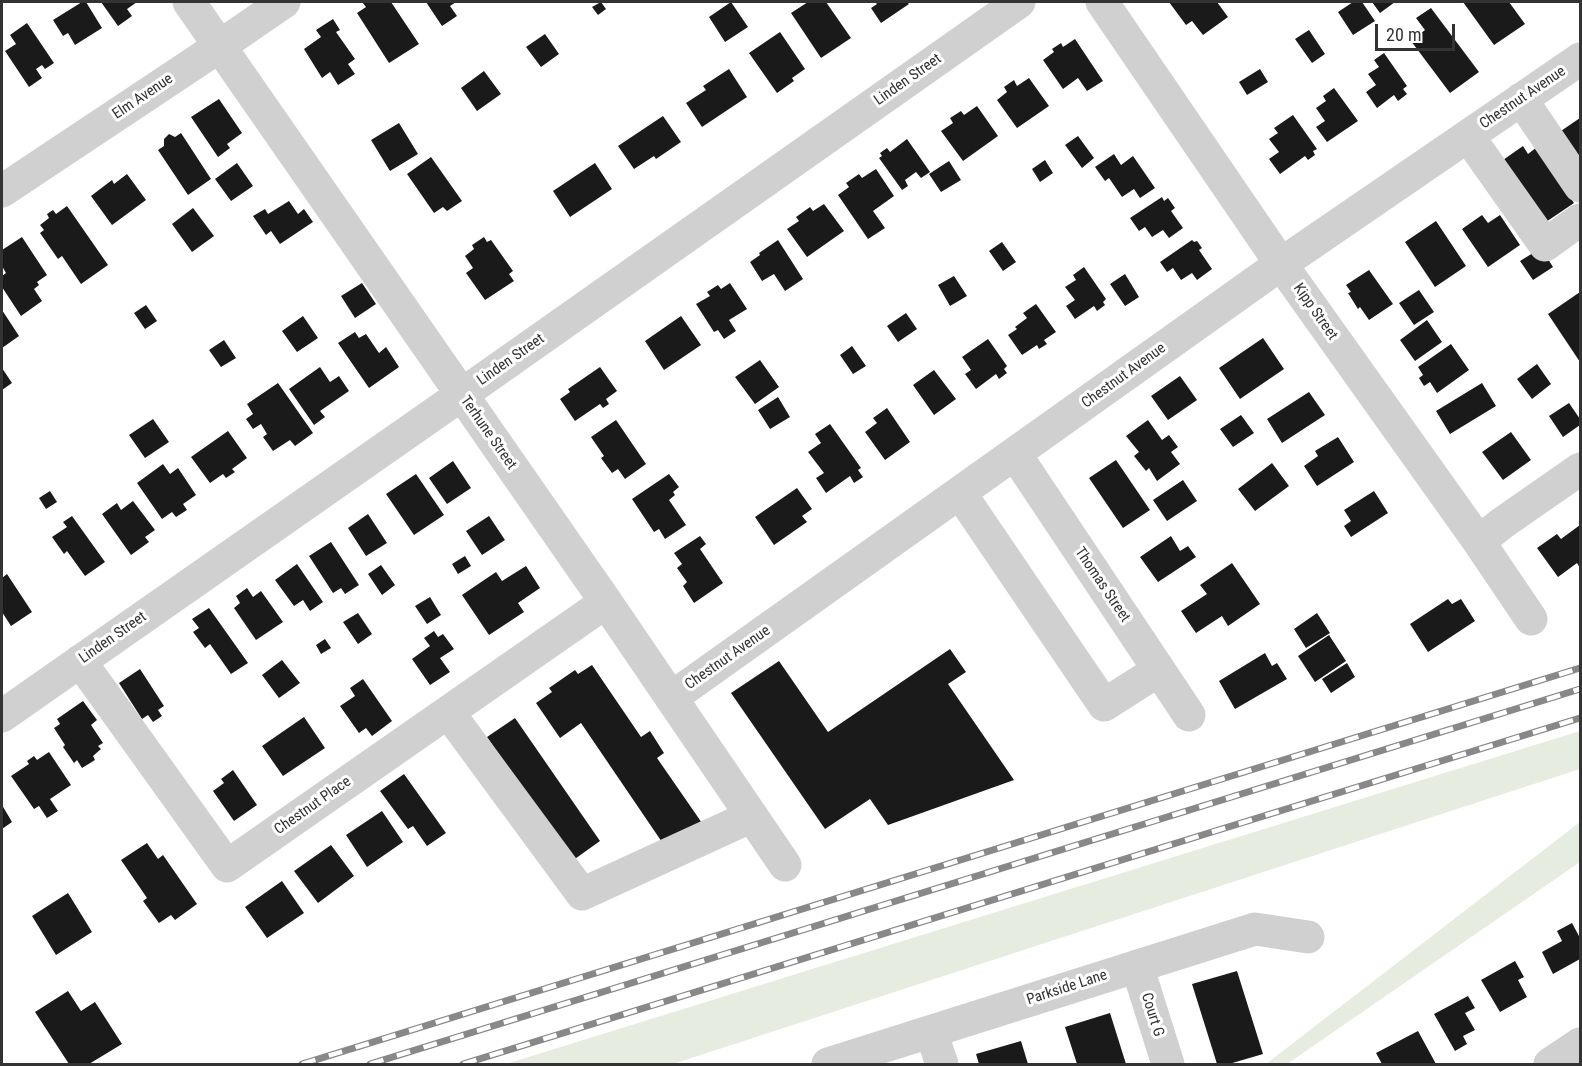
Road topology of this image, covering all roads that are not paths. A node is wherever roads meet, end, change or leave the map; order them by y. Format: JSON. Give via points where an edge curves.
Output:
{"nodes":[{"id":1,"x":189,"y":2,"type":"edge"},
{"id":2,"x":284,"y":2,"type":"edge"},
{"id":3,"x":1019,"y":2,"type":"edge"},
{"id":4,"x":1102,"y":2,"type":"edge"},
{"id":5,"x":220,"y":46,"type":"junction"},
{"id":6,"x":1581,"y":59,"type":"edge"},
{"id":7,"x":1521,"y":99,"type":"junction"},
{"id":8,"x":1468,"y":136,"type":"junction"},
{"id":9,"x":1581,"y":186,"type":"edge"},
{"id":10,"x":2,"y":191,"type":"edge"},
{"id":11,"x":1581,"y":220,"type":"edge"},
{"id":12,"x":1281,"y":264,"type":"junction"},
{"id":13,"x":462,"y":395,"type":"junction"},
{"id":14,"x":1015,"y":454,"type":"junction"},
{"id":15,"x":1581,"y":469,"type":"edge"},
{"id":16,"x":960,"y":493,"type":"junction"},
{"id":17,"x":1479,"y":542,"type":"junction"},
{"id":18,"x":606,"y":602,"type":"junction"},
{"id":19,"x":1531,"y":619,"type":"dead end"},
{"id":20,"x":80,"y":661,"type":"junction"},
{"id":21,"x":1159,"y":670,"type":"junction"},
{"id":22,"x":671,"y":698,"type":"junction"},
{"id":23,"x":448,"y":712,"type":"junction"},
{"id":24,"x":1189,"y":715,"type":"dead end"},
{"id":25,"x":2,"y":716,"type":"edge"},
{"id":26,"x":752,"y":816,"type":"junction"},
{"id":27,"x":785,"y":865,"type":"dead end"},
{"id":28,"x":1308,"y":937,"type":"dead end"},
{"id":29,"x":1137,"y":966,"type":"junction"},
{"id":30,"x":931,"y":1032,"type":"junction"},
{"id":31,"x":1581,"y":1044,"type":"edge"},
{"id":32,"x":828,"y":1065,"type":"edge"},
{"id":33,"x":942,"y":1065,"type":"edge"},
{"id":34,"x":1168,"y":1065,"type":"edge"},
{"id":35,"x":1550,"y":1065,"type":"edge"}],
"edges":[{"from":1,"to":5,"type":"street","name":"Terhune Street"},
{"from":2,"to":5,"type":"street","name":"Elm Avenue"},
{"from":3,"to":13,"type":"street","name":"Linden Street"},
{"from":4,"to":12,"type":"street","name":"Kipp Street"},
{"from":5,"to":10,"type":"street","name":"Elm Avenue"},
{"from":5,"to":13,"type":"street","name":"Terhune Street"},
{"from":6,"to":7,"type":"street","name":"Chestnut Avenue"},
{"from":7,"to":8,"type":"street","name":"Chestnut Avenue"},
{"from":7,"to":9,"type":"street"},
{"from":8,"to":11,"type":"street","via":[[1545,245]]},
{"from":8,"to":12,"type":"street","name":"Chestnut Avenue"},
{"from":12,"to":14,"type":"street","name":"Chestnut Avenue"},
{"from":12,"to":17,"type":"street","name":"Kipp Street"},
{"from":13,"to":18,"type":"street","name":"Terhune Street"},
{"from":13,"to":20,"type":"street","name":"Linden Street"},
{"from":14,"to":16,"type":"street","name":"Chestnut Avenue"},
{"from":14,"to":21,"type":"street","name":"Thomas Street"},
{"from":15,"to":17,"type":"street"},
{"from":16,"to":21,"type":"street","via":[[1104,705]]},
{"from":16,"to":22,"type":"street","name":"Chestnut Avenue"},
{"from":17,"to":19,"type":"street","name":"Kipp Street"},
{"from":18,"to":22,"type":"street","name":"Terhune Street"},
{"from":18,"to":23,"type":"street","name":"Chestnut Place"},
{"from":20,"to":23,"type":"street","name":"Chestnut Place","via":[[227,866]]},
{"from":20,"to":25,"type":"street","name":"Linden Street"},
{"from":21,"to":24,"type":"street","name":"Thomas Street"},
{"from":22,"to":26,"type":"street","name":"Terhune Street"},
{"from":23,"to":26,"type":"street","via":[[582,894]]},
{"from":26,"to":27,"type":"street","name":"Terhune Street"},
{"from":28,"to":29,"type":"street","name":"Parkside Lane","via":[[1255,929]]},
{"from":29,"to":30,"type":"street","name":"Parkside Lane"},
{"from":29,"to":34,"type":"street","name":"Court G"},
{"from":30,"to":32,"type":"street","name":"Parkside Lane"},
{"from":30,"to":33,"type":"street"},
{"from":31,"to":35,"type":"street"}]}
